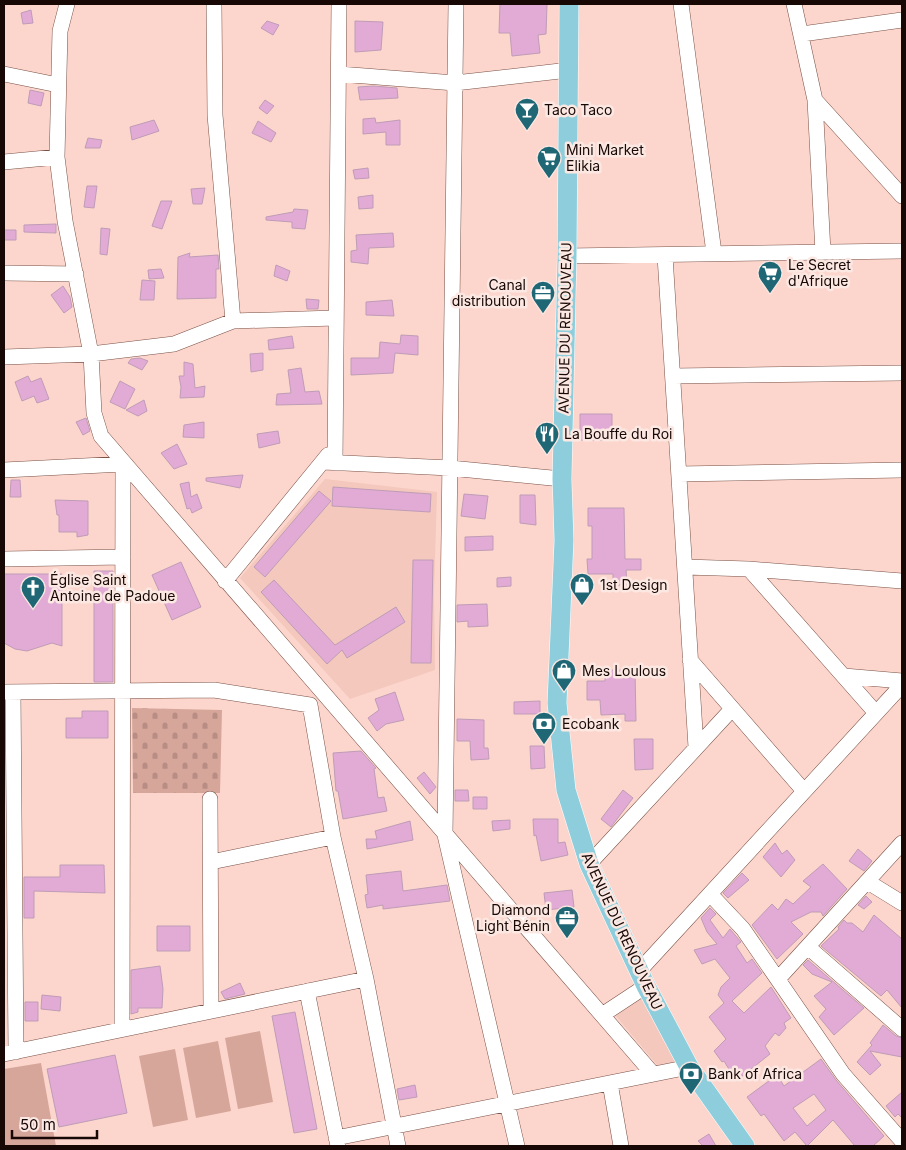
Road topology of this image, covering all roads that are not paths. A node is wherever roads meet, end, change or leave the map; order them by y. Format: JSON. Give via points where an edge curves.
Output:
{"nodes":[{"id":1,"x":67,"y":4,"type":"edge"},
{"id":2,"x":214,"y":4,"type":"edge"},
{"id":3,"x":339,"y":4,"type":"edge"},
{"id":4,"x":456,"y":4,"type":"edge"},
{"id":5,"x":569,"y":4,"type":"edge"},
{"id":6,"x":681,"y":4,"type":"edge"},
{"id":7,"x":794,"y":4,"type":"edge"},
{"id":8,"x":902,"y":20,"type":"edge"},
{"id":9,"x":802,"y":34,"type":"junction"},
{"id":10,"x":569,"y":70,"type":"junction"},
{"id":11,"x":4,"y":74,"type":"edge"},
{"id":12,"x":339,"y":74,"type":"junction"},
{"id":13,"x":455,"y":83,"type":"junction"},
{"id":14,"x":58,"y":85,"type":"junction"},
{"id":15,"x":815,"y":100,"type":"junction"},
{"id":16,"x":57,"y":157,"type":"junction"},
{"id":17,"x":4,"y":162,"type":"edge"},
{"id":18,"x":902,"y":196,"type":"edge"},
{"id":19,"x":902,"y":251,"type":"edge"},
{"id":20,"x":823,"y":252,"type":"junction"},
{"id":21,"x":714,"y":253,"type":"junction"},
{"id":22,"x":567,"y":256,"type":"junction"},
{"id":23,"x":665,"y":256,"type":"junction"},
{"id":24,"x":4,"y":273,"type":"edge"},
{"id":25,"x":76,"y":274,"type":"junction"},
{"id":26,"x":335,"y":318,"type":"junction"},
{"id":27,"x":233,"y":321,"type":"junction"},
{"id":28,"x":91,"y":354,"type":"junction"},
{"id":29,"x":4,"y":357,"type":"edge"},
{"id":30,"x":902,"y":373,"type":"edge"},
{"id":31,"x":673,"y":376,"type":"junction"},
{"id":32,"x":329,"y":463,"type":"junction"},
{"id":33,"x":123,"y":464,"type":"junction"},
{"id":34,"x":450,"y":468,"type":"junction"},
{"id":35,"x":4,"y":470,"type":"edge"},
{"id":36,"x":902,"y":470,"type":"edge"},
{"id":37,"x":679,"y":474,"type":"junction"},
{"id":38,"x":562,"y":478,"type":"junction"},
{"id":39,"x":123,"y":557,"type":"junction"},
{"id":40,"x":4,"y":560,"type":"edge"},
{"id":41,"x":685,"y":567,"type":"junction"},
{"id":42,"x":749,"y":569,"type":"junction"},
{"id":43,"x":225,"y":581,"type":"junction"},
{"id":44,"x":902,"y":581,"type":"edge"},
{"id":45,"x":690,"y":660,"type":"junction"},
{"id":46,"x":844,"y":676,"type":"junction"},
{"id":47,"x":902,"y":683,"type":"edge"},
{"id":48,"x":123,"y":691,"type":"junction"},
{"id":49,"x":9,"y":692,"type":"edge"},
{"id":50,"x":732,"y":709,"type":"junction"},
{"id":51,"x":876,"y":713,"type":"junction"},
{"id":52,"x":696,"y":747,"type":"junction"},
{"id":53,"x":804,"y":791,"type":"junction"},
{"id":54,"x":210,"y":798,"type":"dead end"},
{"id":55,"x":445,"y":835,"type":"junction"},
{"id":56,"x":333,"y":837,"type":"junction"},
{"id":57,"x":902,"y":843,"type":"edge"},
{"id":58,"x":211,"y":862,"type":"junction"},
{"id":59,"x":589,"y":864,"type":"junction"},
{"id":60,"x":868,"y":882,"type":"junction"},
{"id":61,"x":710,"y":894,"type":"junction"},
{"id":62,"x":902,"y":903,"type":"edge"},
{"id":63,"x":808,"y":947,"type":"junction"},
{"id":64,"x":643,"y":978,"type":"junction"},
{"id":65,"x":366,"y":979,"type":"junction"},
{"id":66,"x":778,"y":979,"type":"junction"},
{"id":67,"x":307,"y":991,"type":"junction"},
{"id":68,"x":211,"y":1012,"type":"junction"},
{"id":69,"x":602,"y":1015,"type":"junction"},
{"id":70,"x":902,"y":1029,"type":"edge"},
{"id":71,"x":122,"y":1030,"type":"junction"},
{"id":72,"x":10,"y":1053,"type":"edge"},
{"id":73,"x":689,"y":1067,"type":"junction"},
{"id":74,"x":654,"y":1074,"type":"junction"},
{"id":75,"x":610,"y":1083,"type":"junction"},
{"id":76,"x":507,"y":1104,"type":"junction"},
{"id":77,"x":393,"y":1126,"type":"junction"},
{"id":78,"x":902,"y":1141,"type":"edge"},
{"id":79,"x":337,"y":1142,"type":"edge"},
{"id":80,"x":398,"y":1146,"type":"edge"},
{"id":81,"x":517,"y":1146,"type":"edge"},
{"id":82,"x":621,"y":1146,"type":"edge"},
{"id":83,"x":745,"y":1146,"type":"edge"}],
"edges":[{"from":1,"to":14,"type":"street","via":[[60,30]]},
{"from":2,"to":27,"type":"street","via":[[215,115]]},
{"from":3,"to":12,"type":"street"},
{"from":4,"to":13,"type":"street"},
{"from":5,"to":10,"type":"main road","name":"AVENUE DU RENOUVEAU"},
{"from":6,"to":21,"type":"street"},
{"from":7,"to":9,"type":"street"},
{"from":8,"to":9,"type":"street"},
{"from":9,"to":15,"type":"street"},
{"from":10,"to":13,"type":"street"},
{"from":10,"to":22,"type":"main road","name":"AVENUE DU RENOUVEAU"},
{"from":11,"to":14,"type":"street"},
{"from":12,"to":13,"type":"street"},
{"from":12,"to":26,"type":"street"},
{"from":13,"to":34,"type":"street"},
{"from":14,"to":16,"type":"street"},
{"from":15,"to":18,"type":"street"},
{"from":15,"to":20,"type":"street"},
{"from":16,"to":17,"type":"street"},
{"from":16,"to":25,"type":"street"},
{"from":19,"to":20,"type":"street"},
{"from":20,"to":21,"type":"street"},
{"from":21,"to":23,"type":"street"},
{"from":22,"to":23,"type":"street"},
{"from":22,"to":38,"type":"main road","name":"AVENUE DU RENOUVEAU"},
{"from":23,"to":31,"type":"street"},
{"from":24,"to":25,"type":"street"},
{"from":25,"to":28,"type":"street"},
{"from":26,"to":27,"type":"street"},
{"from":26,"to":32,"type":"street","via":[[335,446]]},
{"from":27,"to":28,"type":"street","via":[[174,344]]},
{"from":28,"to":29,"type":"street"},
{"from":28,"to":33,"type":"street","via":[[94,413],[101,436]]},
{"from":30,"to":31,"type":"street"},
{"from":31,"to":37,"type":"street"},
{"from":32,"to":34,"type":"street"},
{"from":32,"to":43,"type":"street"},
{"from":33,"to":35,"type":"street"},
{"from":33,"to":39,"type":"street"},
{"from":33,"to":43,"type":"street"},
{"from":34,"to":38,"type":"street"},
{"from":34,"to":55,"type":"street"},
{"from":36,"to":37,"type":"street"},
{"from":37,"to":41,"type":"street"},
{"from":38,"to":59,"type":"main road","name":"AVENUE DU RENOUVEAU","via":[[564,540],[557,703],[559,736],[566,790]]},
{"from":39,"to":40,"type":"street"},
{"from":39,"to":48,"type":"street"},
{"from":41,"to":42,"type":"street"},
{"from":41,"to":45,"type":"street"},
{"from":42,"to":44,"type":"street"},
{"from":42,"to":46,"type":"street"},
{"from":43,"to":55,"type":"street"},
{"from":45,"to":50,"type":"street"},
{"from":45,"to":52,"type":"street"},
{"from":46,"to":47,"type":"street"},
{"from":46,"to":51,"type":"street"},
{"from":47,"to":51,"type":"street"},
{"from":48,"to":49,"type":"street"},
{"from":48,"to":56,"type":"street","via":[[214,690],[310,705]]},
{"from":48,"to":71,"type":"street"},
{"from":49,"to":72,"type":"street"},
{"from":50,"to":52,"type":"street"},
{"from":50,"to":53,"type":"street"},
{"from":51,"to":53,"type":"street"},
{"from":52,"to":59,"type":"street"},
{"from":53,"to":61,"type":"street"},
{"from":54,"to":58,"type":"street"},
{"from":55,"to":69,"type":"street"},
{"from":55,"to":76,"type":"street"},
{"from":56,"to":58,"type":"street"},
{"from":56,"to":65,"type":"street"},
{"from":57,"to":60,"type":"street"},
{"from":58,"to":68,"type":"street"},
{"from":59,"to":64,"type":"main road","name":"AVENUE DU RENOUVEAU"},
{"from":60,"to":62,"type":"street"},
{"from":60,"to":63,"type":"street"},
{"from":61,"to":64,"type":"street"},
{"from":61,"to":66,"type":"street","via":[[743,929]]},
{"from":63,"to":66,"type":"street"},
{"from":63,"to":70,"type":"street"},
{"from":64,"to":69,"type":"street"},
{"from":64,"to":73,"type":"main road","name":"AVENUE DU RENOUVEAU"},
{"from":65,"to":67,"type":"street"},
{"from":65,"to":77,"type":"street"},
{"from":66,"to":78,"type":"street","via":[[843,1074]]},
{"from":67,"to":68,"type":"street"},
{"from":67,"to":79,"type":"street"},
{"from":68,"to":71,"type":"street"},
{"from":69,"to":74,"type":"street"},
{"from":71,"to":72,"type":"street"},
{"from":73,"to":74,"type":"street"},
{"from":73,"to":83,"type":"main road","name":"AVENUE DU RENOUVEAU"},
{"from":74,"to":75,"type":"street"},
{"from":75,"to":76,"type":"street"},
{"from":75,"to":82,"type":"street"},
{"from":76,"to":77,"type":"street"},
{"from":76,"to":81,"type":"street"},
{"from":77,"to":79,"type":"street"},
{"from":77,"to":80,"type":"street"}]}
